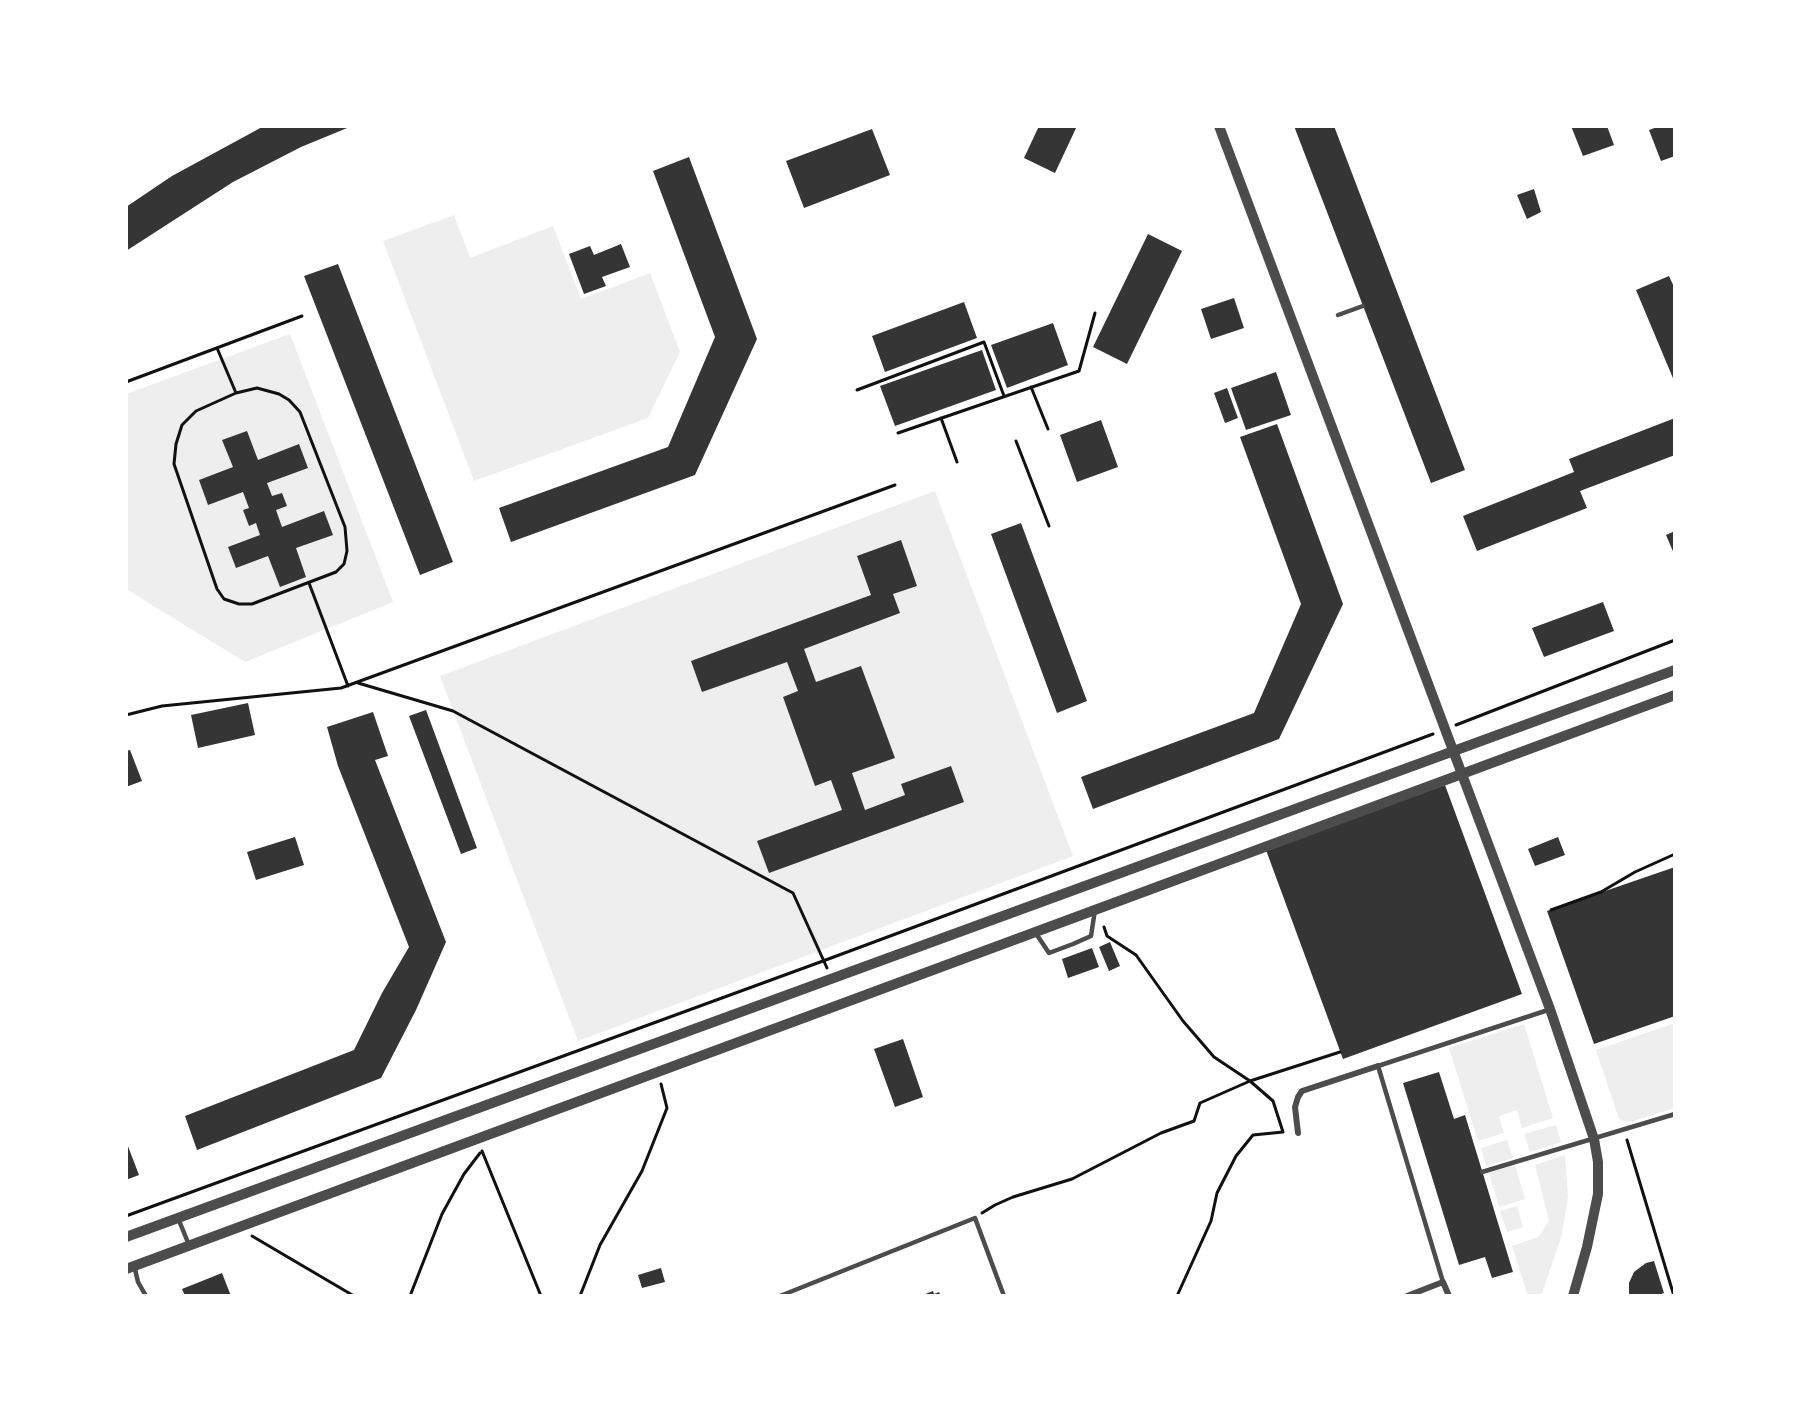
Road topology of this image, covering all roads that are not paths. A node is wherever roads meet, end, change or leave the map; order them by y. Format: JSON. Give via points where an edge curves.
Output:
{"nodes":[{"id":1,"x":1219,"y":126,"type":"edge"},
{"id":2,"x":1363,"y":306,"type":"dead end"},
{"id":3,"x":1338,"y":315,"type":"dead end"},
{"id":4,"x":1675,"y":670,"type":"edge"},
{"id":5,"x":1675,"y":695,"type":"edge"},
{"id":6,"x":1453,"y":751,"type":"junction"},
{"id":7,"x":1462,"y":774,"type":"junction"},
{"id":8,"x":1096,"y":909,"type":"junction"},
{"id":9,"x":1035,"y":932,"type":"junction"},
{"id":10,"x":1550,"y":1009,"type":"junction"},
{"id":11,"x":1378,"y":1066,"type":"junction"},
{"id":12,"x":1675,"y":1114,"type":"edge"},
{"id":13,"x":1298,"y":1133,"type":"dead end"},
{"id":14,"x":1594,"y":1139,"type":"junction"},
{"id":15,"x":1482,"y":1173,"type":"dead end"},
{"id":16,"x":178,"y":1218,"type":"junction"},
{"id":17,"x":126,"y":1237,"type":"edge"},
{"id":18,"x":189,"y":1245,"type":"junction"},
{"id":19,"x":130,"y":1267,"type":"edge"},
{"id":20,"x":1443,"y":1282,"type":"junction"},
{"id":21,"x":147,"y":1296,"type":"edge"},
{"id":22,"x":780,"y":1296,"type":"edge"},
{"id":23,"x":1004,"y":1296,"type":"edge"},
{"id":24,"x":1407,"y":1296,"type":"edge"},
{"id":25,"x":1449,"y":1296,"type":"edge"},
{"id":26,"x":1573,"y":1296,"type":"edge"}],
"edges":[{"from":1,"to":6,"type":"street"},
{"from":2,"to":3,"type":"lane"},
{"from":4,"to":6,"type":"street"},
{"from":5,"to":7,"type":"street"},
{"from":6,"to":7,"type":"street"},
{"from":6,"to":16,"type":"street"},
{"from":7,"to":8,"type":"street"},
{"from":7,"to":10,"type":"street"},
{"from":8,"to":9,"type":"street"},
{"from":8,"to":9,"type":"lane","via":[[1091,936],[1073,944],[1049,953]]},
{"from":9,"to":18,"type":"street"},
{"from":10,"to":11,"type":"lane"},
{"from":10,"to":14,"type":"street"},
{"from":11,"to":13,"type":"street","via":[[1302,1091],[1295,1107]]},
{"from":11,"to":20,"type":"lane"},
{"from":12,"to":14,"type":"lane"},
{"from":14,"to":15,"type":"lane"},
{"from":14,"to":26,"type":"street","via":[[1598,1194]]},
{"from":16,"to":17,"type":"street"},
{"from":16,"to":18,"type":"lane"},
{"from":18,"to":19,"type":"street"},
{"from":19,"to":21,"type":"lane"},
{"from":20,"to":24,"type":"street"},
{"from":20,"to":25,"type":"street"},
{"from":22,"to":23,"type":"lane","via":[[975,1218]]}]}
